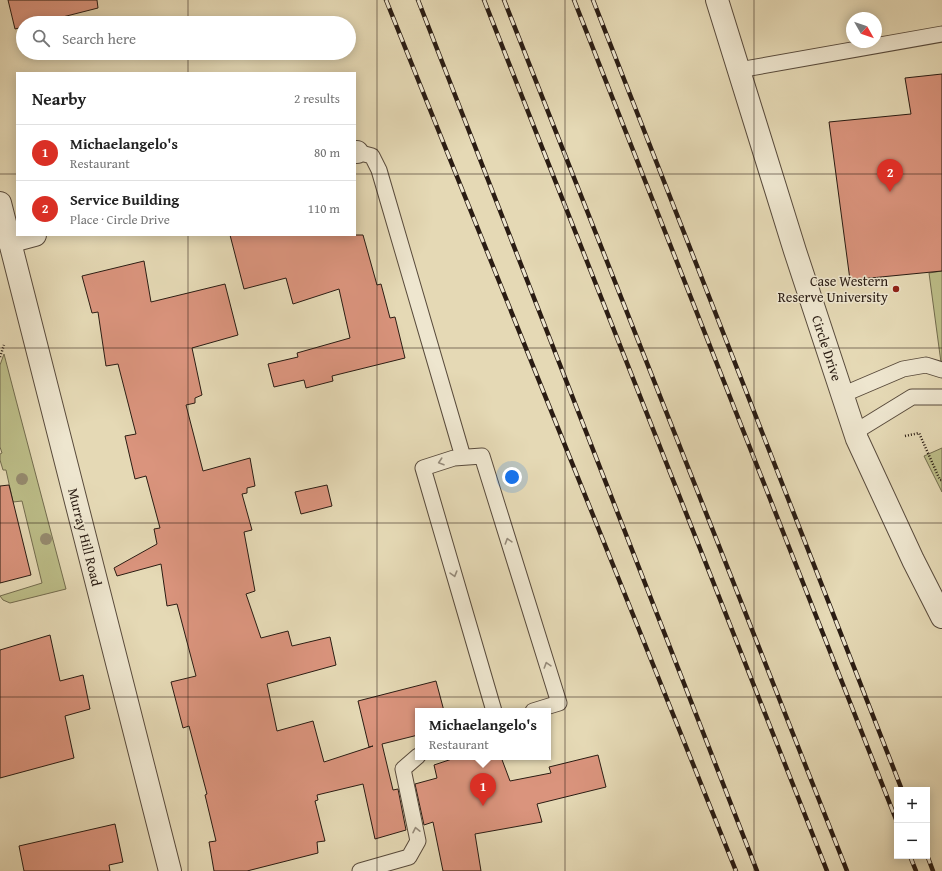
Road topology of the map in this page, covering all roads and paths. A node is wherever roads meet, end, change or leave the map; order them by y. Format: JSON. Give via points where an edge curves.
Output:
{"nodes":[{"id":1,"x":717,"y":0,"type":"edge"},
{"id":2,"x":942,"y":34,"type":"edge"},
{"id":3,"x":739,"y":70,"type":"junction"},
{"id":4,"x":356,"y":152,"type":"edge"},
{"id":5,"x":0,"y":203,"type":"edge"},
{"id":6,"x":31,"y":236,"type":"edge"},
{"id":7,"x":9,"y":242,"type":"junction"},
{"id":8,"x":4,"y":345,"type":"dead end"},
{"id":9,"x":0,"y":357,"type":"edge"},
{"id":10,"x":942,"y":370,"type":"edge"},
{"id":11,"x":842,"y":395,"type":"junction"},
{"id":12,"x":942,"y":397,"type":"edge"},
{"id":13,"x":854,"y":432,"type":"junction"},
{"id":14,"x":905,"y":436,"type":"dead end"},
{"id":15,"x":462,"y":457,"type":"junction"},
{"id":16,"x":942,"y":480,"type":"edge"},
{"id":17,"x":942,"y":617,"type":"edge"},
{"id":18,"x":493,"y":708,"type":"edge"},
{"id":19,"x":542,"y":708,"type":"edge"},
{"id":20,"x":415,"y":759,"type":"edge"},
{"id":21,"x":170,"y":871,"type":"edge"},
{"id":22,"x":360,"y":871,"type":"edge"}],
"edges":[{"from":1,"to":3,"type":"street","name":"Circle Drive"},
{"from":2,"to":3,"type":"lane"},
{"from":3,"to":11,"type":"street","name":"Circle Drive","via":[[794,251]]},
{"from":4,"to":15,"type":"lane","via":[[372,156],[379,170]]},
{"from":5,"to":7,"type":"street","name":"Murray Hill Road"},
{"from":6,"to":7,"type":"street"},
{"from":7,"to":21,"type":"street","name":"Murray Hill Road"},
{"from":8,"to":9,"type":"path"},
{"from":10,"to":11,"type":"lane","via":[[926,365],[903,369]]},
{"from":11,"to":13,"type":"street","name":"Circle Drive"},
{"from":12,"to":13,"type":"lane","via":[[912,397]]},
{"from":13,"to":17,"type":"street","name":"Circle Drive"},
{"from":14,"to":16,"type":"path","via":[[920,433]]},
{"from":15,"to":18,"type":"lane","one_way":true,"via":[[423,468]]},
{"from":19,"to":15,"type":"lane","one_way":true,"via":[[559,702],[482,456]]},
{"from":22,"to":20,"type":"lane","one_way":true,"via":[[409,857],[418,841],[403,769]]}]}
